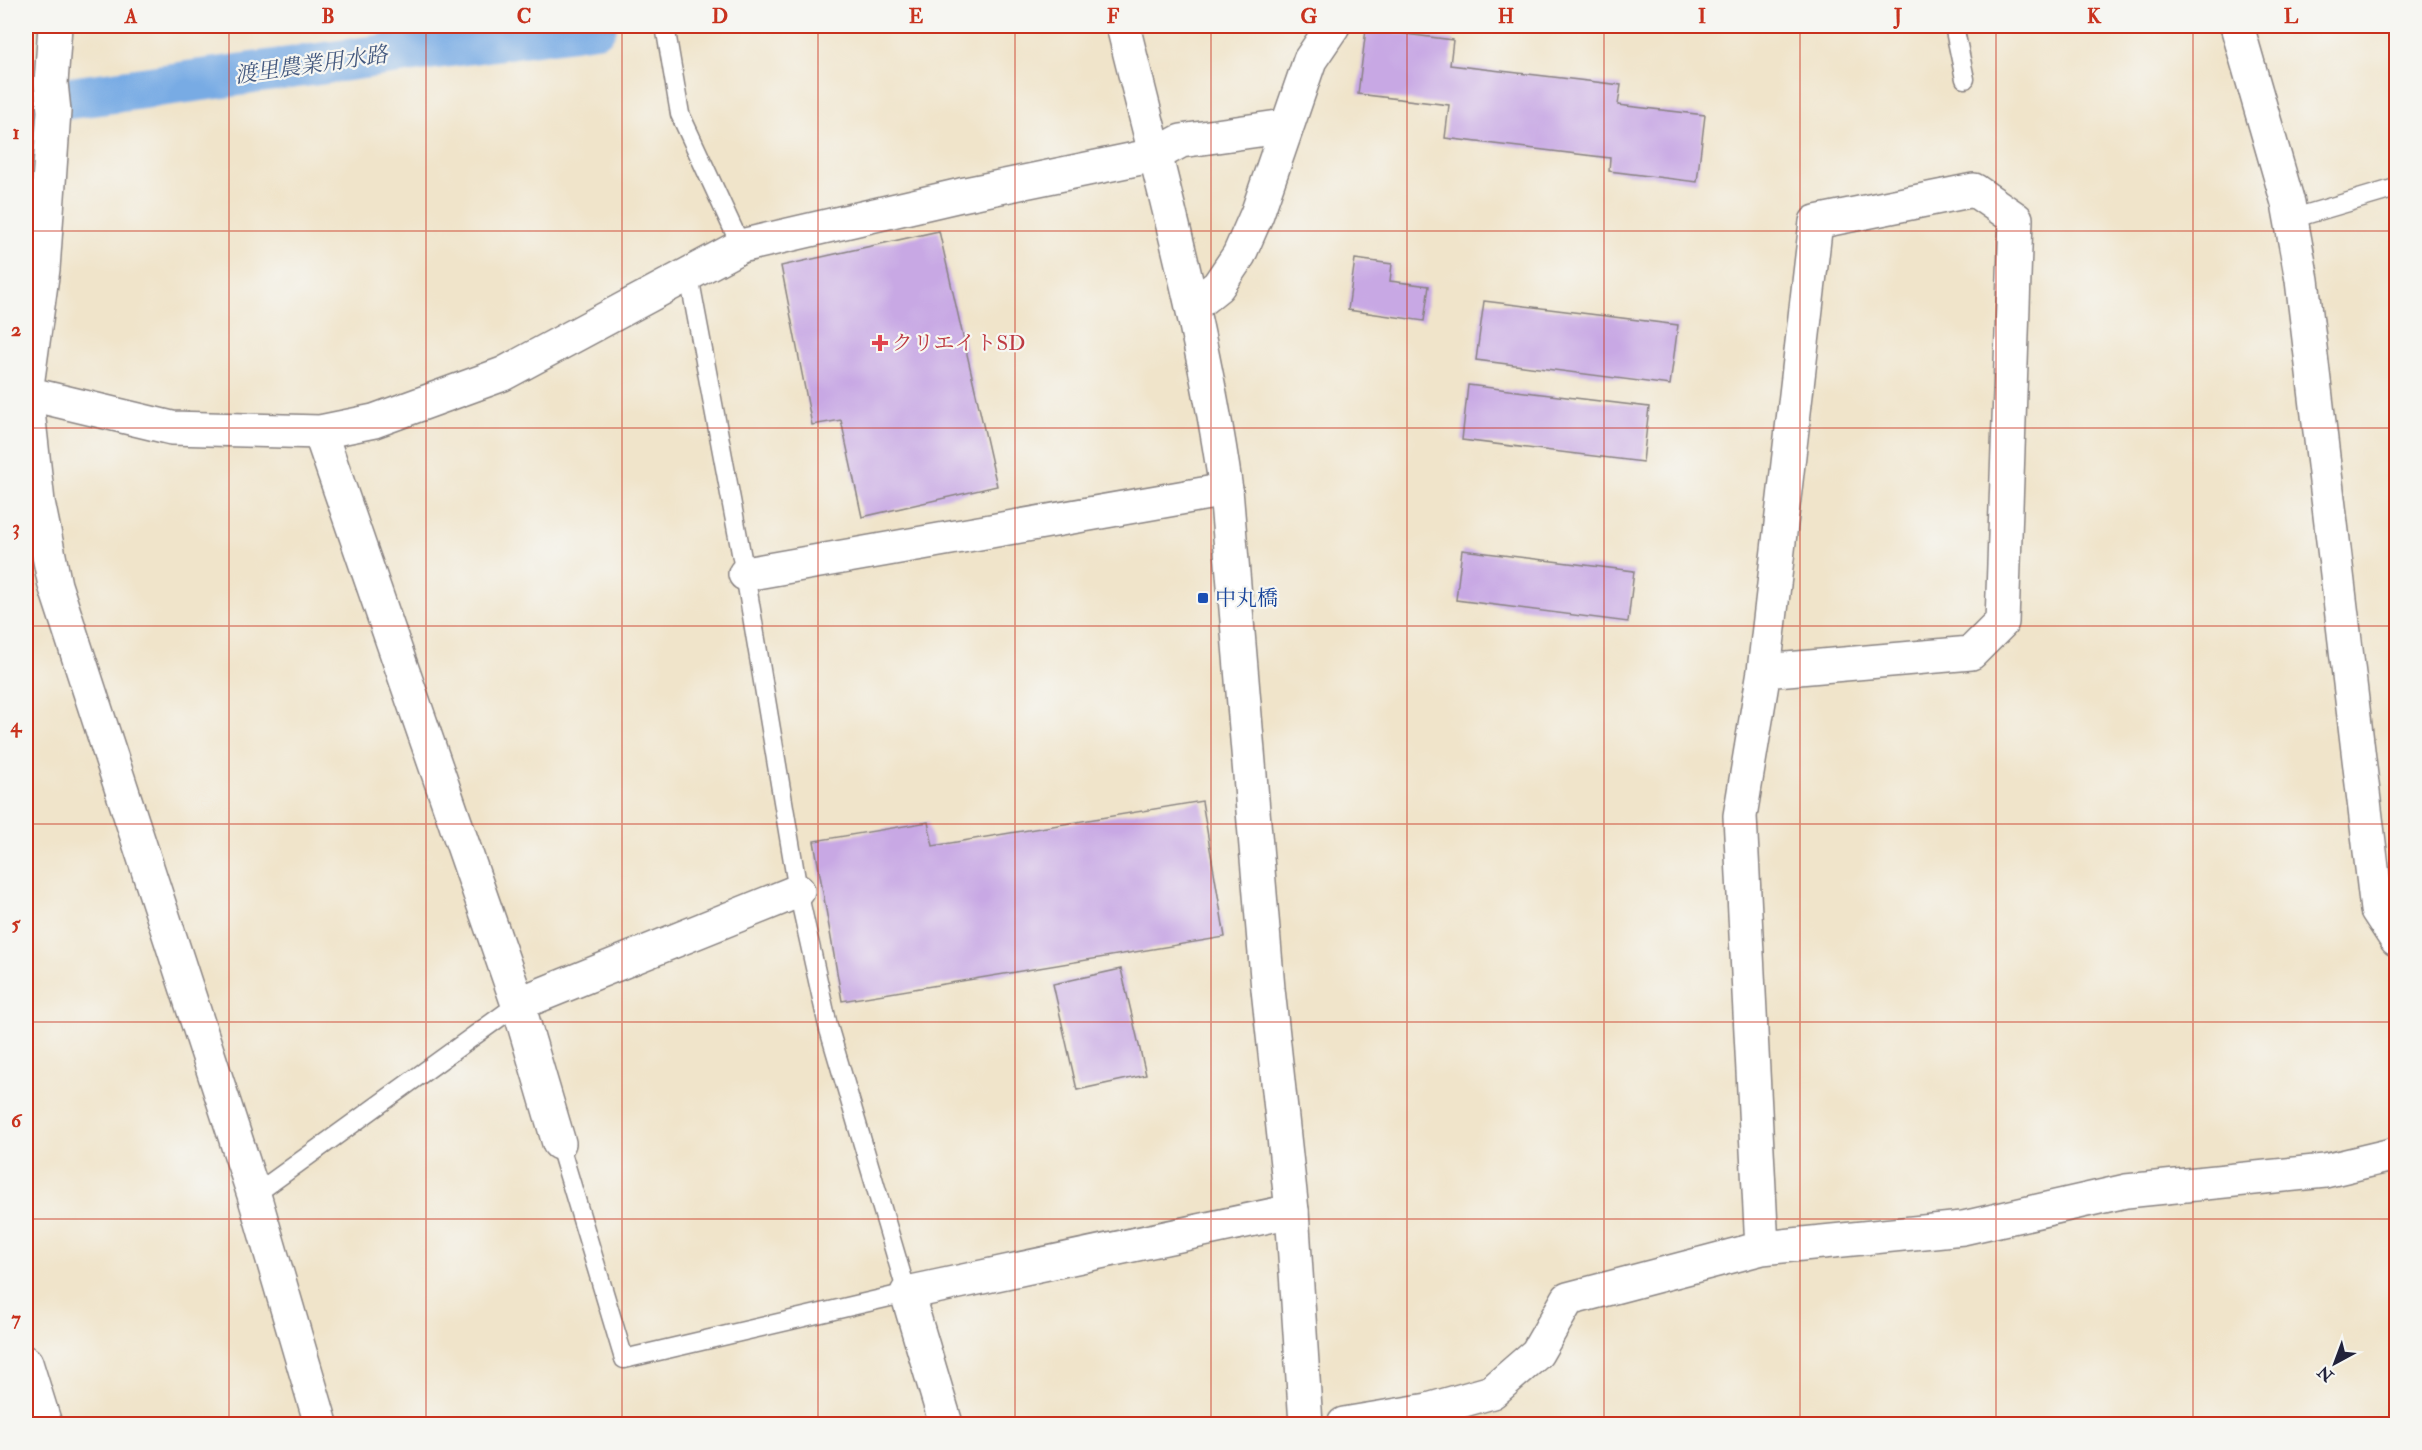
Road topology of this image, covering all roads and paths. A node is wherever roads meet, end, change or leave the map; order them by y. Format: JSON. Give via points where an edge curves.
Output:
{"nodes":[{"id":1,"x":55,"y":26,"type":"edge"},
{"id":2,"x":1123,"y":26,"type":"edge"},
{"id":3,"x":1333,"y":26,"type":"edge"},
{"id":4,"x":1954,"y":26,"type":"edge"},
{"id":5,"x":2237,"y":26,"type":"edge"},
{"id":6,"x":666,"y":34,"type":"edge"},
{"id":7,"x":1965,"y":80,"type":"dead end"},
{"id":8,"x":1286,"y":126,"type":"junction"},
{"id":9,"x":1155,"y":155,"type":"junction"},
{"id":10,"x":2397,"y":188,"type":"edge"},
{"id":11,"x":2291,"y":219,"type":"junction"},
{"id":12,"x":741,"y":246,"type":"junction"},
{"id":13,"x":689,"y":276,"type":"junction"},
{"id":14,"x":1193,"y":306,"type":"junction"},
{"id":15,"x":26,"y":393,"type":"edge"},
{"id":16,"x":320,"y":432,"type":"junction"},
{"id":17,"x":1226,"y":490,"type":"junction"},
{"id":18,"x":745,"y":574,"type":"junction"},
{"id":19,"x":1764,"y":671,"type":"junction"},
{"id":20,"x":798,"y":891,"type":"junction"},
{"id":21,"x":2397,"y":939,"type":"edge"},
{"id":22,"x":518,"y":1004,"type":"junction"},
{"id":23,"x":559,"y":1143,"type":"joint"},
{"id":24,"x":2397,"y":1154,"type":"edge"},
{"id":25,"x":254,"y":1195,"type":"junction"},
{"id":26,"x":1292,"y":1211,"type":"junction"},
{"id":27,"x":1762,"y":1248,"type":"junction"},
{"id":28,"x":907,"y":1293,"type":"junction"},
{"id":29,"x":26,"y":1363,"type":"edge"},
{"id":30,"x":45,"y":1425,"type":"edge"},
{"id":31,"x":321,"y":1425,"type":"edge"},
{"id":32,"x":946,"y":1425,"type":"edge"},
{"id":33,"x":1306,"y":1425,"type":"edge"},
{"id":34,"x":1344,"y":1425,"type":"edge"}],
"edges":[{"from":1,"to":15,"type":"street","via":[[43,269]]},
{"from":2,"to":9,"type":"street"},
{"from":3,"to":8,"type":"street","via":[[1310,60]]},
{"from":4,"to":7,"type":"lane"},
{"from":5,"to":11,"type":"street"},
{"from":6,"to":12,"type":"lane","via":[[680,114]]},
{"from":8,"to":9,"type":"street","via":[[1181,141]]},
{"from":8,"to":14,"type":"street","via":[[1239,255],[1218,286]]},
{"from":9,"to":12,"type":"street"},
{"from":9,"to":14,"type":"street"},
{"from":10,"to":11,"type":"lane"},
{"from":11,"to":21,"type":"street","via":[[2304,292],[2377,910]]},
{"from":12,"to":13,"type":"street"},
{"from":13,"to":16,"type":"street","via":[[503,374],[374,421]]},
{"from":13,"to":18,"type":"lane"},
{"from":14,"to":17,"type":"street"},
{"from":15,"to":16,"type":"street","via":[[172,428]]},
{"from":15,"to":25,"type":"street","via":[[38,502],[55,585]]},
{"from":16,"to":22,"type":"street"},
{"from":17,"to":18,"type":"street"},
{"from":17,"to":26,"type":"street","via":[[1268,989]]},
{"from":18,"to":20,"type":"lane"},
{"from":19,"to":19,"type":"street","via":[[1816,222],[1974,190],[2016,219],[2001,622],[1971,653]]},
{"from":19,"to":27,"type":"street","via":[[1740,816]]},
{"from":20,"to":22,"type":"street"},
{"from":20,"to":28,"type":"lane","via":[[828,1026]]},
{"from":22,"to":23,"type":"street"},
{"from":22,"to":25,"type":"lane"},
{"from":23,"to":28,"type":"lane","via":[[624,1359]]},
{"from":24,"to":27,"type":"street","via":[[2325,1171],[2126,1191],[1963,1228]]},
{"from":25,"to":31,"type":"street"},
{"from":26,"to":28,"type":"street"},
{"from":26,"to":33,"type":"street"},
{"from":27,"to":34,"type":"street","via":[[1568,1299],[1537,1353],[1492,1392],[1428,1410]]},
{"from":28,"to":32,"type":"street"},
{"from":29,"to":30,"type":"street"}]}
